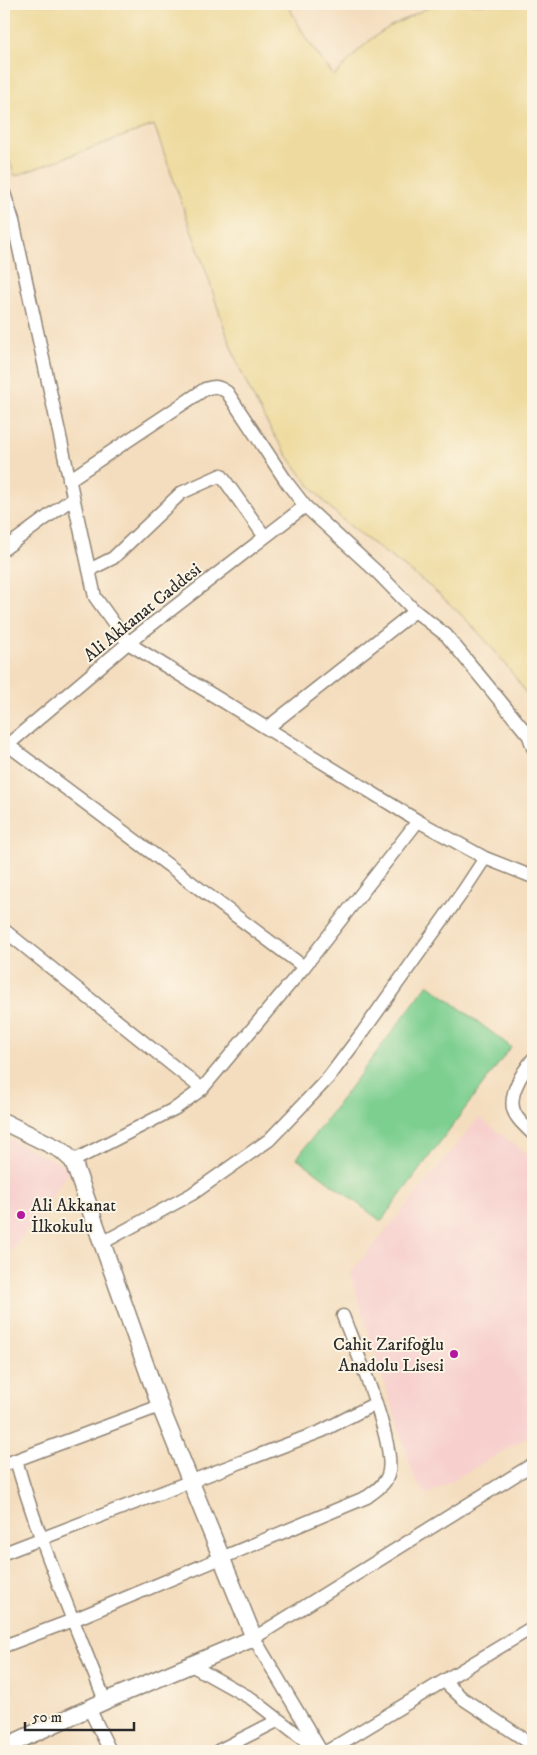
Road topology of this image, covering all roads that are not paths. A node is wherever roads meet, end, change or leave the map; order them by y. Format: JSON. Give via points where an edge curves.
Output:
{"nodes":[{"id":1,"x":4,"y":193,"type":"edge"},
{"id":2,"x":69,"y":480,"type":"junction"},
{"id":3,"x":73,"y":498,"type":"junction"},
{"id":4,"x":305,"y":506,"type":"junction"},
{"id":5,"x":265,"y":537,"type":"junction"},
{"id":6,"x":4,"y":549,"type":"edge"},
{"id":7,"x":89,"y":570,"type":"junction"},
{"id":8,"x":416,"y":611,"type":"junction"},
{"id":9,"x":128,"y":643,"type":"junction"},
{"id":10,"x":267,"y":728,"type":"junction"},
{"id":11,"x":6,"y":747,"type":"edge"},
{"id":12,"x":533,"y":748,"type":"edge"},
{"id":13,"x":418,"y":821,"type":"junction"},
{"id":14,"x":485,"y":858,"type":"junction"},
{"id":15,"x":533,"y":877,"type":"edge"},
{"id":16,"x":4,"y":930,"type":"edge"},
{"id":17,"x":304,"y":967,"type":"junction"},
{"id":18,"x":533,"y":1059,"type":"edge"},
{"id":19,"x":202,"y":1089,"type":"junction"},
{"id":20,"x":4,"y":1122,"type":"edge"},
{"id":21,"x":533,"y":1134,"type":"edge"},
{"id":22,"x":73,"y":1161,"type":"junction"},
{"id":23,"x":102,"y":1242,"type":"junction"},
{"id":24,"x":342,"y":1316,"type":"dead end"},
{"id":25,"x":376,"y":1403,"type":"junction"},
{"id":26,"x":160,"y":1406,"type":"junction"},
{"id":27,"x":16,"y":1460,"type":"junction"},
{"id":28,"x":533,"y":1464,"type":"edge"},
{"id":29,"x":4,"y":1465,"type":"edge"},
{"id":30,"x":190,"y":1481,"type":"junction"},
{"id":31,"x":42,"y":1539,"type":"junction"},
{"id":32,"x":4,"y":1553,"type":"edge"},
{"id":33,"x":221,"y":1558,"type":"junction"},
{"id":34,"x":73,"y":1620,"type":"junction"},
{"id":35,"x":533,"y":1627,"type":"edge"},
{"id":36,"x":254,"y":1638,"type":"junction"},
{"id":37,"x":4,"y":1646,"type":"edge"},
{"id":38,"x":191,"y":1665,"type":"junction"},
{"id":39,"x":445,"y":1682,"type":"junction"},
{"id":40,"x":106,"y":1701,"type":"junction"},
{"id":41,"x":89,"y":1708,"type":"junction"},
{"id":42,"x":279,"y":1720,"type":"junction"},
{"id":43,"x":533,"y":1745,"type":"edge"},
{"id":44,"x":4,"y":1748,"type":"edge"},
{"id":45,"x":110,"y":1751,"type":"edge"},
{"id":46,"x":218,"y":1751,"type":"edge"},
{"id":47,"x":320,"y":1751,"type":"edge"},
{"id":48,"x":328,"y":1751,"type":"edge"}],
"edges":[{"from":1,"to":2,"type":"street","via":[[13,221]]},
{"from":2,"to":3,"type":"street"},
{"from":2,"to":4,"type":"street","via":[[205,389],[218,386],[227,392]]},
{"from":3,"to":6,"type":"street"},
{"from":3,"to":7,"type":"street"},
{"from":4,"to":5,"type":"street","name":"Ali Akkanat Caddesi"},
{"from":4,"to":8,"type":"street"},
{"from":5,"to":7,"type":"street","via":[[221,476],[181,493],[113,558]]},
{"from":5,"to":9,"type":"street","name":"Ali Akkanat Caddesi"},
{"from":7,"to":9,"type":"street","via":[[95,597]]},
{"from":8,"to":10,"type":"street"},
{"from":8,"to":12,"type":"street","via":[[446,635],[529,736]]},
{"from":9,"to":10,"type":"street"},
{"from":9,"to":11,"type":"street","name":"Ali Akkanat Caddesi"},
{"from":10,"to":13,"type":"street"},
{"from":11,"to":17,"type":"street"},
{"from":13,"to":14,"type":"street"},
{"from":13,"to":17,"type":"street"},
{"from":14,"to":15,"type":"street"},
{"from":14,"to":23,"type":"street","via":[[362,1033],[329,1076],[269,1140],[192,1194]]},
{"from":16,"to":19,"type":"street"},
{"from":17,"to":19,"type":"street"},
{"from":18,"to":21,"type":"street","via":[[512,1096],[515,1115]]},
{"from":19,"to":22,"type":"street","via":[[176,1108]]},
{"from":20,"to":22,"type":"street","via":[[61,1150]]},
{"from":22,"to":23,"type":"street"},
{"from":23,"to":26,"type":"street"},
{"from":24,"to":25,"type":"street"},
{"from":25,"to":30,"type":"street","via":[[322,1431]]},
{"from":25,"to":33,"type":"street","via":[[390,1461],[388,1476],[378,1490]]},
{"from":26,"to":27,"type":"street"},
{"from":26,"to":30,"type":"street"},
{"from":27,"to":29,"type":"street"},
{"from":27,"to":31,"type":"street"},
{"from":28,"to":36,"type":"street"},
{"from":30,"to":31,"type":"street"},
{"from":30,"to":33,"type":"street"},
{"from":31,"to":32,"type":"street"},
{"from":31,"to":34,"type":"street"},
{"from":33,"to":34,"type":"street"},
{"from":33,"to":36,"type":"street"},
{"from":34,"to":37,"type":"street"},
{"from":34,"to":40,"type":"street"},
{"from":35,"to":39,"type":"street"},
{"from":36,"to":38,"type":"street"},
{"from":36,"to":47,"type":"street"},
{"from":38,"to":40,"type":"street"},
{"from":38,"to":42,"type":"street","via":[[252,1699]]},
{"from":39,"to":43,"type":"street","via":[[462,1698]]},
{"from":39,"to":48,"type":"street"},
{"from":40,"to":41,"type":"street"},
{"from":41,"to":44,"type":"street"},
{"from":41,"to":45,"type":"street"},
{"from":42,"to":46,"type":"street"},
{"from":42,"to":47,"type":"street"}]}
